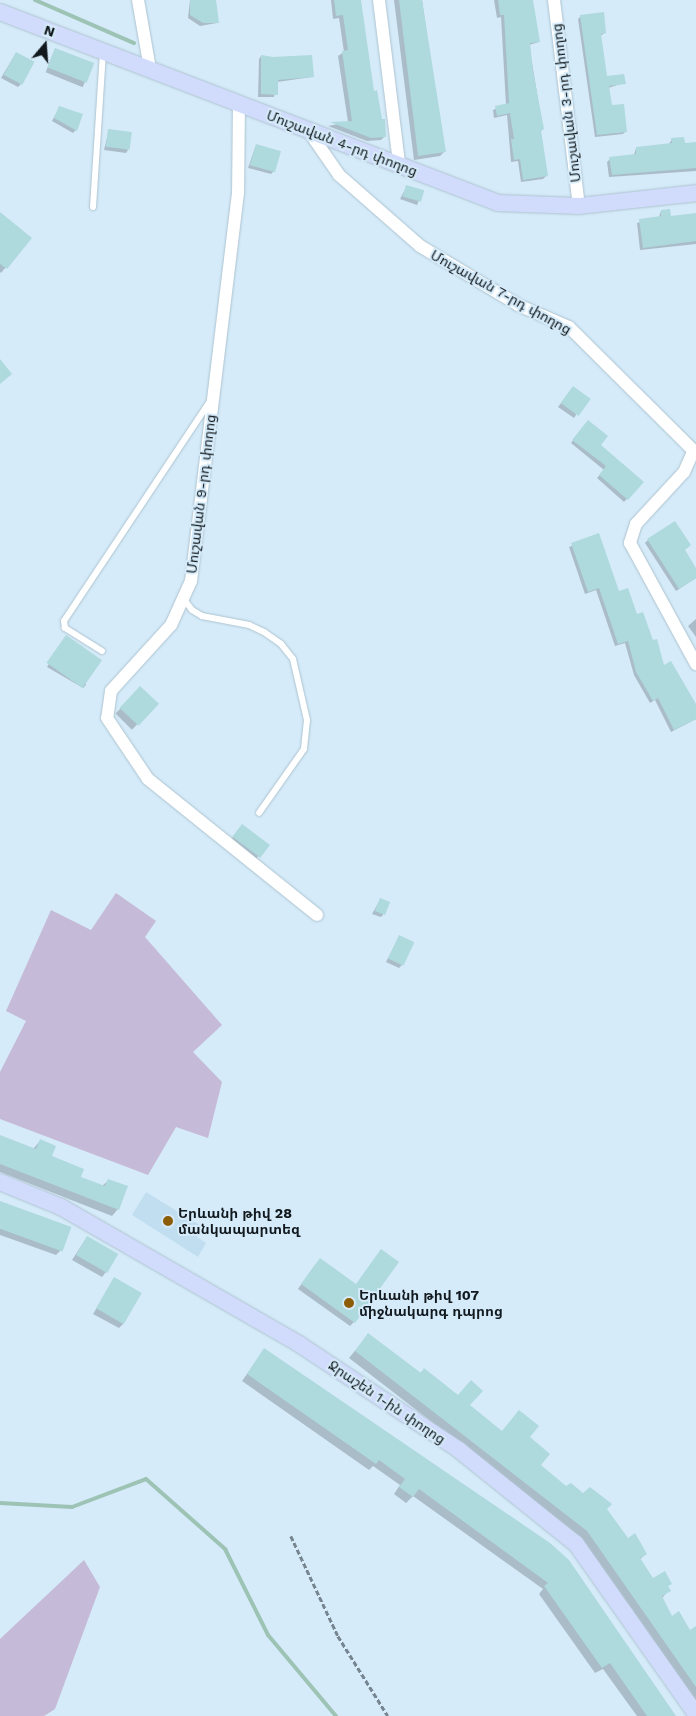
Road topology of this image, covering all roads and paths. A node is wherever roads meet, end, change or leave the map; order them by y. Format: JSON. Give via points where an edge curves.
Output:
{"nodes":[{"id":1,"x":138,"y":0,"type":"edge"},
{"id":2,"x":379,"y":0,"type":"edge"},
{"id":3,"x":554,"y":0,"type":"edge"},
{"id":4,"x":0,"y":12,"type":"edge"},
{"id":5,"x":103,"y":51,"type":"junction"},
{"id":6,"x":150,"y":69,"type":"junction"},
{"id":7,"x":239,"y":102,"type":"junction"},
{"id":8,"x":308,"y":130,"type":"junction"},
{"id":9,"x":399,"y":164,"type":"junction"},
{"id":10,"x":696,"y":193,"type":"edge"},
{"id":11,"x":579,"y":206,"type":"junction"},
{"id":12,"x":93,"y":207,"type":"dead end"},
{"id":13,"x":213,"y":398,"type":"junction"},
{"id":14,"x":695,"y":453,"type":"edge"},
{"id":15,"x":183,"y":598,"type":"junction"},
{"id":16,"x":102,"y":651,"type":"dead end"},
{"id":17,"x":696,"y":664,"type":"edge"},
{"id":18,"x":259,"y":813,"type":"dead end"},
{"id":19,"x":317,"y":915,"type":"dead end"},
{"id":20,"x":0,"y":1182,"type":"edge"},
{"id":21,"x":290,"y":1536,"type":"dead end"},
{"id":22,"x":696,"y":1714,"type":"edge"},
{"id":23,"x":388,"y":1716,"type":"edge"}],
"edges":[{"from":1,"to":6,"type":"street"},
{"from":2,"to":9,"type":"street"},
{"from":3,"to":11,"type":"street","name":"Մուշավան 3-րդ փողոց"},
{"from":4,"to":5,"type":"street","name":"Մուշավան 4-րդ փողոց"},
{"from":5,"to":6,"type":"street","name":"Մուշավան 4-րդ փողոց"},
{"from":5,"to":12,"type":"lane"},
{"from":6,"to":7,"type":"street","name":"Մուշավան 4-րդ փողոց"},
{"from":7,"to":8,"type":"street","name":"Մուշավան 4-րդ փողոց"},
{"from":7,"to":13,"type":"street","name":"Մուշավան 9-րդ փողոց","via":[[238,193]]},
{"from":8,"to":9,"type":"street","name":"Մուշավան 4-րդ փողոց"},
{"from":8,"to":14,"type":"street","name":"Մուշավան 7-րդ փողոց","via":[[339,175],[420,246],[518,305],[569,326]]},
{"from":9,"to":11,"type":"street","name":"Մուշավան 4-րդ փողոց","via":[[498,203]]},
{"from":10,"to":11,"type":"street","name":"Մուշավան 4-րդ փողոց"},
{"from":13,"to":15,"type":"street","name":"Մուշավան 9-րդ փողոց","via":[[190,581]]},
{"from":13,"to":16,"type":"lane","via":[[64,621],[65,628]]},
{"from":14,"to":17,"type":"street","via":[[684,472],[636,524],[630,543]]},
{"from":15,"to":18,"type":"lane","via":[[192,610],[202,616],[249,625],[264,632],[281,644],[293,659],[307,720],[304,749]]},
{"from":15,"to":19,"type":"street","name":"Մուշավան 9-րդ փողոց","via":[[171,625],[111,691],[107,718],[148,779]]},
{"from":20,"to":22,"type":"street","name":"Ջրաշեն 1-ին փողոց","via":[[61,1207],[299,1344],[459,1450],[576,1544]]},
{"from":21,"to":23,"type":"path","via":[[338,1636]]}]}
